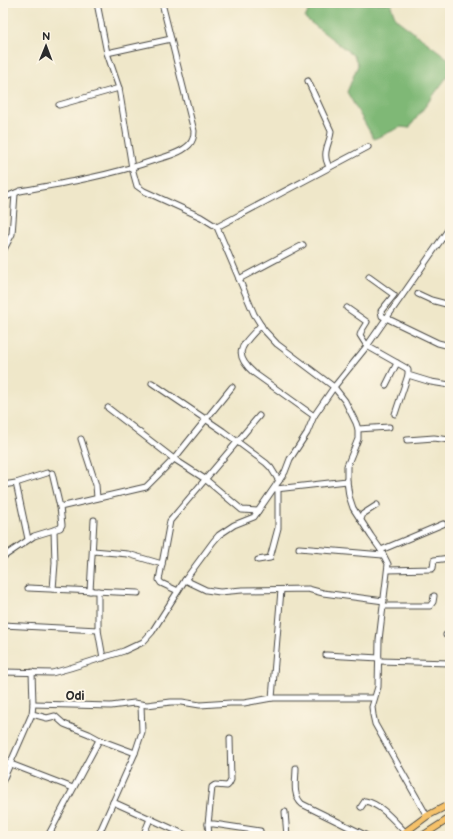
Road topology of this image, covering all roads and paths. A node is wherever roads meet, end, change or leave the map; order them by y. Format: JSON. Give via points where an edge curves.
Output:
{"nodes":[{"id":1,"x":98,"y":3,"type":"edge"},
{"id":2,"x":162,"y":3,"type":"edge"},
{"id":3,"x":171,"y":39,"type":"junction"},
{"id":4,"x":107,"y":53,"type":"junction"},
{"id":5,"x":308,"y":81,"type":"dead end"},
{"id":6,"x":118,"y":88,"type":"junction"},
{"id":7,"x":59,"y":105,"type":"dead end"},
{"id":8,"x":368,"y":147,"type":"dead end"},
{"id":9,"x":330,"y":167,"type":"junction"},
{"id":10,"x":132,"y":168,"type":"junction"},
{"id":11,"x":15,"y":194,"type":"junction"},
{"id":12,"x":3,"y":196,"type":"edge"},
{"id":13,"x":450,"y":226,"type":"edge"},
{"id":14,"x":217,"y":227,"type":"junction"},
{"id":15,"x":303,"y":245,"type":"dead end"},
{"id":16,"x":3,"y":251,"type":"edge"},
{"id":17,"x":369,"y":277,"type":"dead end"},
{"id":18,"x":240,"y":279,"type":"junction"},
{"id":19,"x":418,"y":294,"type":"dead end"},
{"id":20,"x":450,"y":305,"type":"edge"},
{"id":21,"x":347,"y":308,"type":"dead end"},
{"id":22,"x":386,"y":319,"type":"junction"},
{"id":23,"x":261,"y":325,"type":"junction"},
{"id":24,"x":367,"y":346,"type":"junction"},
{"id":25,"x":450,"y":346,"type":"edge"},
{"id":26,"x":397,"y":363,"type":"junction"},
{"id":27,"x":408,"y":375,"type":"junction"},
{"id":28,"x":152,"y":383,"type":"dead end"},
{"id":29,"x":386,"y":385,"type":"dead end"},
{"id":30,"x":450,"y":385,"type":"edge"},
{"id":31,"x":334,"y":386,"type":"junction"},
{"id":32,"x":232,"y":387,"type":"dead end"},
{"id":33,"x":108,"y":408,"type":"dead end"},
{"id":34,"x":395,"y":414,"type":"dead end"},
{"id":35,"x":259,"y":416,"type":"dead end"},
{"id":36,"x":314,"y":416,"type":"junction"},
{"id":37,"x":206,"y":419,"type":"junction"},
{"id":38,"x":389,"y":428,"type":"dead end"},
{"id":39,"x":358,"y":429,"type":"junction"},
{"id":40,"x":81,"y":439,"type":"dead end"},
{"id":41,"x":407,"y":440,"type":"dead end"},
{"id":42,"x":450,"y":440,"type":"edge"},
{"id":43,"x":237,"y":442,"type":"junction"},
{"id":44,"x":174,"y":459,"type":"junction"},
{"id":45,"x":205,"y":479,"type":"junction"},
{"id":46,"x":347,"y":480,"type":"junction"},
{"id":47,"x":279,"y":481,"type":"junction"},
{"id":48,"x":16,"y":483,"type":"junction"},
{"id":49,"x":3,"y":485,"type":"edge"},
{"id":50,"x":276,"y":489,"type":"junction"},
{"id":51,"x":97,"y":498,"type":"junction"},
{"id":52,"x":377,"y":505,"type":"dead end"},
{"id":53,"x":60,"y":507,"type":"junction"},
{"id":54,"x":258,"y":511,"type":"junction"},
{"id":55,"x":361,"y":519,"type":"junction"},
{"id":56,"x":94,"y":520,"type":"dead end"},
{"id":57,"x":443,"y":524,"type":"dead end"},
{"id":58,"x":54,"y":530,"type":"junction"},
{"id":59,"x":28,"y":539,"type":"junction"},
{"id":60,"x":298,"y":548,"type":"dead end"},
{"id":61,"x":381,"y":550,"type":"junction"},
{"id":62,"x":93,"y":551,"type":"junction"},
{"id":63,"x":384,"y":555,"type":"junction"},
{"id":64,"x":3,"y":557,"type":"edge"},
{"id":65,"x":450,"y":558,"type":"edge"},
{"id":66,"x":258,"y":560,"type":"dead end"},
{"id":67,"x":162,"y":564,"type":"junction"},
{"id":68,"x":388,"y":570,"type":"junction"},
{"id":69,"x":185,"y":580,"type":"junction"},
{"id":70,"x":28,"y":588,"type":"dead end"},
{"id":71,"x":53,"y":589,"type":"junction"},
{"id":72,"x":281,"y":590,"type":"junction"},
{"id":73,"x":90,"y":591,"type":"junction"},
{"id":74,"x":98,"y":591,"type":"junction"},
{"id":75,"x":178,"y":591,"type":"junction"},
{"id":76,"x":138,"y":593,"type":"dead end"},
{"id":77,"x":434,"y":596,"type":"dead end"},
{"id":78,"x":384,"y":603,"type":"junction"},
{"id":79,"x":3,"y":625,"type":"edge"},
{"id":80,"x":98,"y":630,"type":"junction"},
{"id":81,"x":326,"y":655,"type":"dead end"},
{"id":82,"x":103,"y":658,"type":"junction"},
{"id":83,"x":379,"y":659,"type":"junction"},
{"id":84,"x":450,"y":663,"type":"edge"},
{"id":85,"x":3,"y":672,"type":"edge"},
{"id":86,"x":32,"y":672,"type":"junction"},
{"id":87,"x":272,"y":698,"type":"junction"},
{"id":88,"x":374,"y":698,"type":"junction"},
{"id":89,"x":33,"y":704,"type":"junction"},
{"id":90,"x":141,"y":705,"type":"junction"},
{"id":91,"x":32,"y":714,"type":"junction"},
{"id":92,"x":230,"y":738,"type":"dead end"},
{"id":93,"x":100,"y":740,"type":"junction"},
{"id":94,"x":135,"y":753,"type":"junction"},
{"id":95,"x":3,"y":762,"type":"edge"},
{"id":96,"x":10,"y":764,"type":"junction"},
{"id":97,"x":296,"y":768,"type":"dead end"},
{"id":98,"x":3,"y":780,"type":"edge"},
{"id":99,"x":73,"y":788,"type":"junction"},
{"id":100,"x":113,"y":802,"type":"junction"},
{"id":101,"x":450,"y":804,"type":"edge"},
{"id":102,"x":361,"y":807,"type":"dead end"},
{"id":103,"x":285,"y":812,"type":"dead end"},
{"id":104,"x":427,"y":816,"type":"junction"},
{"id":105,"x":450,"y":818,"type":"edge"},
{"id":106,"x":150,"y":819,"type":"junction"},
{"id":107,"x":208,"y":824,"type":"junction"},
{"id":108,"x":260,"y":831,"type":"dead end"},
{"id":109,"x":403,"y":834,"type":"edge"},
{"id":110,"x":48,"y":836,"type":"edge"},
{"id":111,"x":98,"y":836,"type":"edge"},
{"id":112,"x":143,"y":836,"type":"edge"},
{"id":113,"x":188,"y":836,"type":"edge"},
{"id":114,"x":209,"y":836,"type":"edge"},
{"id":115,"x":287,"y":836,"type":"edge"},
{"id":116,"x":367,"y":836,"type":"edge"},
{"id":117,"x":422,"y":836,"type":"edge"}],
"edges":[{"from":1,"to":4,"type":"street"},
{"from":2,"to":3,"type":"street"},
{"from":3,"to":4,"type":"street"},
{"from":3,"to":10,"type":"street","via":[[194,137],[183,150]]},
{"from":4,"to":6,"type":"street"},
{"from":5,"to":9,"type":"street","via":[[331,131],[325,154]]},
{"from":6,"to":7,"type":"street"},
{"from":6,"to":10,"type":"street"},
{"from":8,"to":9,"type":"street"},
{"from":9,"to":14,"type":"street"},
{"from":10,"to":11,"type":"street"},
{"from":10,"to":14,"type":"street","via":[[137,186],[144,191],[201,216]]},
{"from":11,"to":12,"type":"street"},
{"from":11,"to":16,"type":"street","via":[[12,234]]},
{"from":13,"to":22,"type":"street"},
{"from":14,"to":18,"type":"street"},
{"from":15,"to":18,"type":"street"},
{"from":17,"to":22,"type":"street","via":[[394,295],[381,311]]},
{"from":18,"to":23,"type":"street"},
{"from":19,"to":20,"type":"street"},
{"from":21,"to":24,"type":"street","via":[[367,322],[360,335]]},
{"from":22,"to":24,"type":"street"},
{"from":22,"to":25,"type":"street"},
{"from":23,"to":31,"type":"street","via":[[277,344]]},
{"from":23,"to":36,"type":"street","via":[[241,349],[241,357],[246,366]]},
{"from":24,"to":26,"type":"street"},
{"from":24,"to":31,"type":"street"},
{"from":26,"to":27,"type":"street","via":[[408,370]]},
{"from":26,"to":29,"type":"street"},
{"from":27,"to":30,"type":"street"},
{"from":27,"to":34,"type":"street"},
{"from":28,"to":37,"type":"street"},
{"from":31,"to":36,"type":"street"},
{"from":31,"to":39,"type":"street"},
{"from":32,"to":37,"type":"street"},
{"from":33,"to":44,"type":"street"},
{"from":35,"to":43,"type":"street"},
{"from":36,"to":47,"type":"street"},
{"from":37,"to":43,"type":"street"},
{"from":37,"to":44,"type":"street"},
{"from":38,"to":39,"type":"street"},
{"from":39,"to":46,"type":"street","via":[[358,439],[347,466]]},
{"from":40,"to":51,"type":"street","via":[[96,485]]},
{"from":41,"to":42,"type":"street"},
{"from":43,"to":45,"type":"street"},
{"from":43,"to":47,"type":"street","via":[[271,468]]},
{"from":44,"to":45,"type":"street"},
{"from":44,"to":51,"type":"street","via":[[146,487]]},
{"from":45,"to":54,"type":"street","via":[[242,510]]},
{"from":45,"to":67,"type":"street","via":[[170,520]]},
{"from":46,"to":50,"type":"street"},
{"from":46,"to":55,"type":"street","via":[[353,508]]},
{"from":47,"to":50,"type":"street"},
{"from":48,"to":49,"type":"street"},
{"from":48,"to":53,"type":"street","via":[[50,473]]},
{"from":48,"to":59,"type":"street"},
{"from":50,"to":54,"type":"street"},
{"from":50,"to":66,"type":"street","via":[[278,528],[270,558]]},
{"from":51,"to":53,"type":"street"},
{"from":52,"to":55,"type":"street","via":[[363,514]]},
{"from":53,"to":58,"type":"street","via":[[62,525]]},
{"from":54,"to":69,"type":"street","via":[[254,517],[234,525],[219,535]]},
{"from":55,"to":61,"type":"street"},
{"from":56,"to":62,"type":"street"},
{"from":57,"to":61,"type":"street"},
{"from":58,"to":59,"type":"street"},
{"from":58,"to":71,"type":"street"},
{"from":59,"to":64,"type":"street"},
{"from":60,"to":63,"type":"street"},
{"from":61,"to":63,"type":"street"},
{"from":62,"to":67,"type":"street","via":[[128,554]]},
{"from":62,"to":73,"type":"street"},
{"from":63,"to":68,"type":"street"},
{"from":65,"to":68,"type":"street","via":[[434,560],[432,570]]},
{"from":67,"to":75,"type":"street","via":[[159,580]]},
{"from":68,"to":78,"type":"street"},
{"from":69,"to":72,"type":"street","via":[[206,590],[220,592]]},
{"from":69,"to":75,"type":"street"},
{"from":70,"to":71,"type":"street"},
{"from":71,"to":73,"type":"street"},
{"from":72,"to":78,"type":"street","via":[[308,589]]},
{"from":72,"to":87,"type":"street"},
{"from":73,"to":74,"type":"street"},
{"from":74,"to":76,"type":"street"},
{"from":74,"to":80,"type":"street"},
{"from":75,"to":82,"type":"street","via":[[144,642]]},
{"from":77,"to":78,"type":"street","via":[[430,606]]},
{"from":78,"to":83,"type":"street"},
{"from":79,"to":80,"type":"street"},
{"from":80,"to":82,"type":"street"},
{"from":81,"to":83,"type":"street"},
{"from":82,"to":86,"type":"street","via":[[52,673]]},
{"from":83,"to":84,"type":"street"},
{"from":83,"to":88,"type":"street","via":[[378,687]]},
{"from":85,"to":86,"type":"street"},
{"from":86,"to":89,"type":"street"},
{"from":87,"to":88,"type":"street"},
{"from":87,"to":90,"type":"street","via":[[244,703],[200,705],[171,702]]},
{"from":88,"to":104,"type":"street","via":[[372,707],[376,724]]},
{"from":89,"to":90,"type":"street"},
{"from":89,"to":91,"type":"street"},
{"from":90,"to":94,"type":"street","via":[[142,732]]},
{"from":91,"to":93,"type":"street","via":[[47,718],[56,716],[64,724]]},
{"from":91,"to":96,"type":"street"},
{"from":92,"to":107,"type":"street","via":[[229,784],[212,787]]},
{"from":93,"to":94,"type":"street"},
{"from":93,"to":99,"type":"street"},
{"from":94,"to":100,"type":"street"},
{"from":95,"to":96,"type":"street"},
{"from":96,"to":98,"type":"street"},
{"from":96,"to":99,"type":"street"},
{"from":97,"to":116,"type":"street","via":[[297,800]]},
{"from":99,"to":110,"type":"street"},
{"from":100,"to":106,"type":"street"},
{"from":100,"to":111,"type":"street"},
{"from":101,"to":104,"type":"main road"},
{"from":102,"to":109,"type":"street","via":[[365,801],[374,804],[389,816]]},
{"from":103,"to":115,"type":"street"},
{"from":104,"to":109,"type":"main road"},
{"from":105,"to":117,"type":"main road"},
{"from":106,"to":112,"type":"street"},
{"from":106,"to":113,"type":"street"},
{"from":107,"to":108,"type":"street"},
{"from":107,"to":114,"type":"street"}]}
